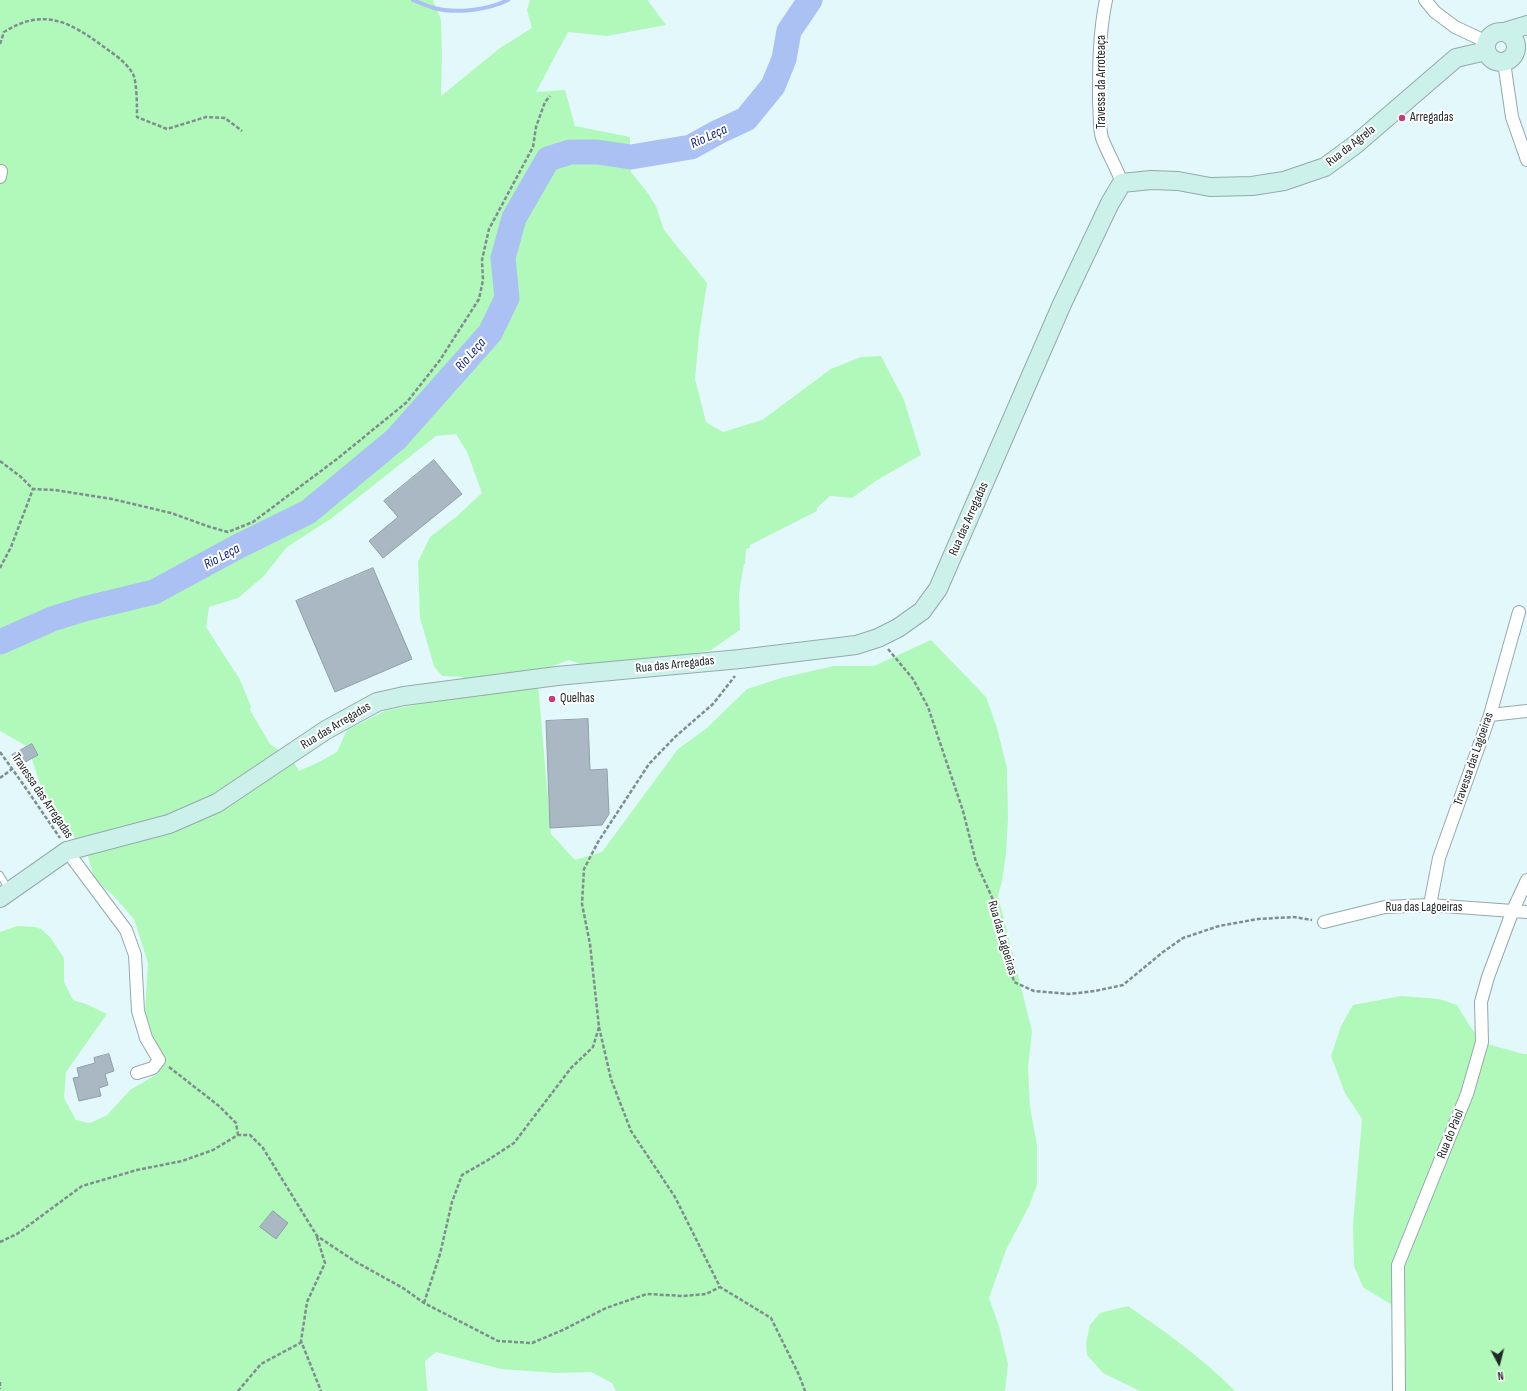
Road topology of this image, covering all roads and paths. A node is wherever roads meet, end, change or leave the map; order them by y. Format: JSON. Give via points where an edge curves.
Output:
{"nodes":[{"id":1,"x":1106,"y":0,"type":"edge"},
{"id":2,"x":1425,"y":0,"type":"edge"},
{"id":3,"x":1527,"y":25,"type":"edge"},
{"id":4,"x":1504,"y":32,"type":"junction"},
{"id":5,"x":0,"y":44,"type":"edge"},
{"id":6,"x":1486,"y":46,"type":"junction"},
{"id":7,"x":1522,"y":46,"type":"edge"},
{"id":8,"x":1504,"y":62,"type":"junction"},
{"id":9,"x":550,"y":96,"type":"dead end"},
{"id":10,"x":242,"y":131,"type":"dead end"},
{"id":11,"x":1527,"y":160,"type":"edge"},
{"id":12,"x":1122,"y":184,"type":"junction"},
{"id":13,"x":0,"y":461,"type":"edge"},
{"id":14,"x":33,"y":489,"type":"junction"},
{"id":15,"x":0,"y":568,"type":"edge"},
{"id":16,"x":1519,"y":612,"type":"dead end"},
{"id":17,"x":878,"y":638,"type":"junction"},
{"id":18,"x":740,"y":659,"type":"junction"},
{"id":19,"x":1527,"y":711,"type":"edge"},
{"id":20,"x":1490,"y":715,"type":"junction"},
{"id":21,"x":0,"y":752,"type":"edge"},
{"id":22,"x":12,"y":769,"type":"junction"},
{"id":23,"x":0,"y":778,"type":"edge"},
{"id":24,"x":67,"y":851,"type":"junction"},
{"id":25,"x":0,"y":875,"type":"edge"},
{"id":26,"x":1527,"y":880,"type":"edge"},
{"id":27,"x":5,"y":895,"type":"edge"},
{"id":28,"x":1430,"y":905,"type":"junction"},
{"id":29,"x":1512,"y":910,"type":"junction"},
{"id":30,"x":1527,"y":912,"type":"edge"},
{"id":31,"x":1324,"y":922,"type":"joint"},
{"id":32,"x":599,"y":1026,"type":"junction"},
{"id":33,"x":159,"y":1060,"type":"junction"},
{"id":34,"x":137,"y":1073,"type":"dead end"},
{"id":35,"x":238,"y":1135,"type":"junction"},
{"id":36,"x":317,"y":1236,"type":"junction"},
{"id":37,"x":0,"y":1242,"type":"edge"},
{"id":38,"x":720,"y":1287,"type":"junction"},
{"id":39,"x":424,"y":1303,"type":"junction"},
{"id":40,"x":302,"y":1342,"type":"junction"},
{"id":41,"x":0,"y":1382,"type":"edge"},
{"id":42,"x":0,"y":1389,"type":"edge"},
{"id":43,"x":238,"y":1391,"type":"edge"},
{"id":44,"x":321,"y":1391,"type":"edge"},
{"id":45,"x":804,"y":1391,"type":"edge"},
{"id":46,"x":1398,"y":1391,"type":"edge"}],
"edges":[{"from":1,"to":12,"type":"street","name":"Travessa da Arroteaça","via":[[1099,62],[1102,138]]},
{"from":2,"to":6,"type":"street","via":[[1435,12]]},
{"from":3,"to":4,"type":"street"},
{"from":4,"to":6,"type":"street","via":[[1496,33],[1489,38]]},
{"from":4,"to":7,"type":"street","via":[[1512,37],[1517,45]]},
{"from":5,"to":10,"type":"path","via":[[4,32],[15,25],[51,18],[71,24],[120,58],[134,75],[137,117],[167,129],[206,117],[225,118]]},
{"from":6,"to":8,"type":"street","via":[[1491,58]]},
{"from":6,"to":12,"type":"street","name":"Rua da Agrela","via":[[1456,58],[1355,146],[1325,167],[1284,181],[1252,186],[1210,187],[1178,181],[1151,180]]},
{"from":7,"to":8,"type":"street","via":[[1512,58]]},
{"from":8,"to":11,"type":"street","via":[[1512,116]]},
{"from":9,"to":14,"type":"path","via":[[545,102],[536,127],[532,147],[489,229],[482,260],[483,280],[479,299],[440,360],[407,402],[337,459],[253,522],[228,532],[171,513],[112,499]]},
{"from":12,"to":17,"type":"street","name":"Rua das Arregadas","via":[[1110,203],[1062,304],[938,589],[922,611]]},
{"from":13,"to":14,"type":"path","via":[[21,476]]},
{"from":14,"to":15,"type":"path","via":[[11,547]]},
{"from":16,"to":20,"type":"street","name":"Travessa das Lagoeiras"},
{"from":17,"to":18,"type":"street","name":"Rua das Arregadas","via":[[856,645]]},
{"from":17,"to":31,"type":"path","name":"Rua das Lagoeiras","via":[[913,679],[928,707],[963,811],[976,862],[994,902],[1014,982],[1034,991],[1069,994],[1123,986],[1183,938],[1219,926],[1258,919],[1294,917]]},
{"from":18,"to":24,"type":"street","name":"Rua das Arregadas","via":[[558,676],[404,696],[377,702],[326,730],[217,803],[169,824]]},
{"from":18,"to":32,"type":"path","via":[[738,672],[714,704],[675,736],[649,764],[598,842],[584,869],[582,904],[590,944]]},
{"from":19,"to":20,"type":"street"},
{"from":20,"to":28,"type":"street","name":"Travessa das Lagoeiras","via":[[1439,858]]},
{"from":21,"to":22,"type":"path","name":"Travessa das Arregadas"},
{"from":22,"to":23,"type":"path"},
{"from":22,"to":24,"type":"path","name":"Travessa das Arregadas"},
{"from":24,"to":27,"type":"street","name":"Rua das Arregadas"},
{"from":24,"to":33,"type":"street","via":[[126,930],[135,955],[138,1011],[146,1038]]},
{"from":25,"to":27,"type":"lane"},
{"from":26,"to":29,"type":"street","name":"Rua do Paiol"},
{"from":28,"to":29,"type":"street","name":"Rua das Lagoeiras"},
{"from":28,"to":31,"type":"street","name":"Rua das Lagoeiras","via":[[1385,907]]},
{"from":29,"to":30,"type":"street","name":"Rua das Lagoeiras"},
{"from":29,"to":46,"type":"street","name":"Rua do Paiol","via":[[1481,1002],[1482,1042],[1467,1094],[1398,1265]]},
{"from":32,"to":38,"type":"path","via":[[611,1079],[631,1131],[675,1197]]},
{"from":32,"to":39,"type":"path","via":[[593,1047],[571,1068],[514,1142],[462,1175]]},
{"from":33,"to":34,"type":"street","via":[[153,1068]]},
{"from":33,"to":35,"type":"path","via":[[219,1106],[236,1123]]},
{"from":35,"to":36,"type":"path","via":[[250,1135],[263,1148]]},
{"from":35,"to":37,"type":"path","via":[[213,1150],[182,1161],[137,1170],[82,1186],[17,1234]]},
{"from":36,"to":39,"type":"path"},
{"from":36,"to":40,"type":"path","via":[[324,1264],[307,1302]]},
{"from":38,"to":39,"type":"path","via":[[706,1294],[646,1294],[606,1308],[532,1344],[498,1341]]},
{"from":38,"to":45,"type":"path","via":[[771,1318],[799,1375]]},
{"from":40,"to":43,"type":"path","via":[[261,1364]]},
{"from":40,"to":44,"type":"path"},
{"from":41,"to":42,"type":"path"}]}
